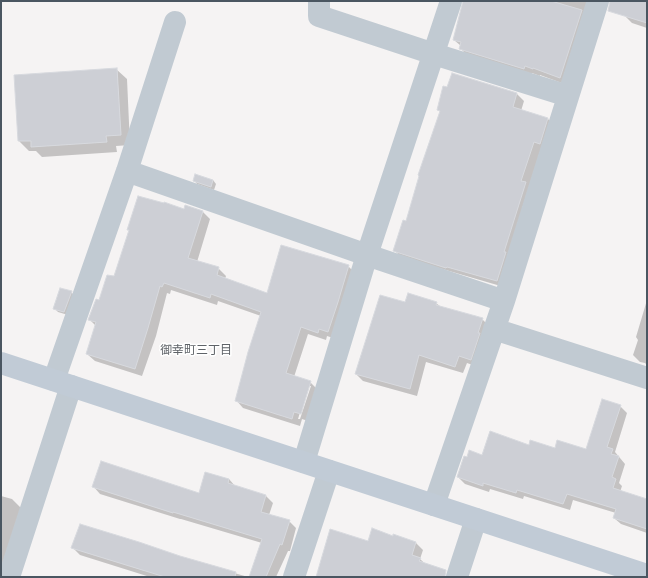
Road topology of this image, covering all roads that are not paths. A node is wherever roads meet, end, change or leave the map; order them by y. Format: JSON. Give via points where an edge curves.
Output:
{"nodes":[{"id":1,"x":319,"y":1,"type":"edge"},
{"id":2,"x":451,"y":1,"type":"edge"},
{"id":3,"x":598,"y":1,"type":"edge"},
{"id":4,"x":175,"y":22,"type":"dead end"},
{"id":5,"x":434,"y":54,"type":"junction"},
{"id":6,"x":568,"y":96,"type":"junction"},
{"id":7,"x":127,"y":171,"type":"junction"},
{"id":8,"x":367,"y":255,"type":"junction"},
{"id":9,"x":504,"y":301,"type":"junction"},
{"id":10,"x":494,"y":329,"type":"junction"},
{"id":11,"x":1,"y":363,"type":"edge"},
{"id":12,"x":647,"y":378,"type":"edge"},
{"id":13,"x":63,"y":383,"type":"junction"},
{"id":14,"x":304,"y":462,"type":"junction"},
{"id":15,"x":329,"y":470,"type":"junction"},
{"id":16,"x":434,"y":505,"type":"junction"},
{"id":17,"x":476,"y":519,"type":"junction"},
{"id":18,"x":633,"y":574,"type":"edge"},
{"id":19,"x":9,"y":577,"type":"edge"},
{"id":20,"x":294,"y":577,"type":"edge"},
{"id":21,"x":457,"y":577,"type":"edge"}],
"edges":[{"from":1,"to":5,"type":"street","via":[[318,16]]},
{"from":2,"to":5,"type":"street"},
{"from":3,"to":6,"type":"street"},
{"from":4,"to":7,"type":"street"},
{"from":5,"to":6,"type":"street"},
{"from":5,"to":8,"type":"street"},
{"from":6,"to":9,"type":"street"},
{"from":7,"to":8,"type":"street"},
{"from":7,"to":13,"type":"street"},
{"from":8,"to":9,"type":"street"},
{"from":8,"to":14,"type":"street"},
{"from":9,"to":10,"type":"street"},
{"from":10,"to":12,"type":"street"},
{"from":10,"to":16,"type":"street"},
{"from":11,"to":13,"type":"street"},
{"from":13,"to":14,"type":"street"},
{"from":13,"to":19,"type":"street"},
{"from":14,"to":15,"type":"street"},
{"from":15,"to":16,"type":"street"},
{"from":15,"to":20,"type":"street"},
{"from":16,"to":17,"type":"street"},
{"from":17,"to":18,"type":"street"},
{"from":17,"to":21,"type":"street"}]}
